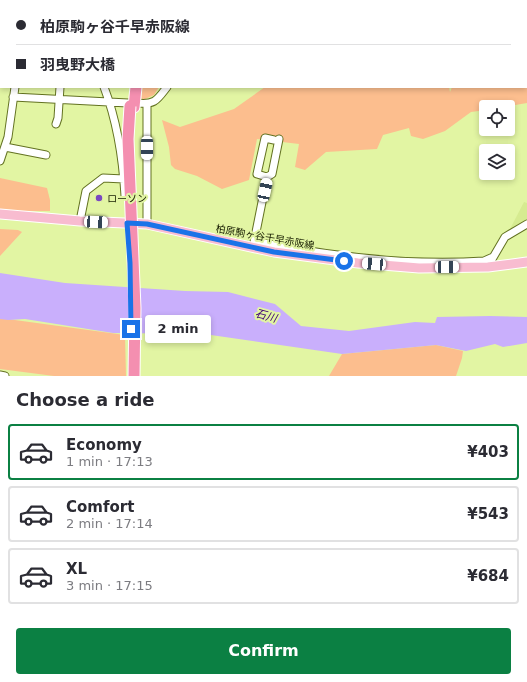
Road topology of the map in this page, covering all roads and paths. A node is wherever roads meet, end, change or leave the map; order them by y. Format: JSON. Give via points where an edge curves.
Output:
{"nodes":[{"id":1,"x":15,"y":88,"type":"edge"},
{"id":2,"x":60,"y":88,"type":"edge"},
{"id":3,"x":104,"y":88,"type":"edge"},
{"id":4,"x":132,"y":88,"type":"edge"},
{"id":5,"x":136,"y":88,"type":"edge"},
{"id":6,"x":166,"y":88,"type":"edge"},
{"id":7,"x":13,"y":97,"type":"junction"},
{"id":8,"x":59,"y":99,"type":"junction"},
{"id":9,"x":110,"y":102,"type":"junction"},
{"id":10,"x":147,"y":104,"type":"junction"},
{"id":11,"x":132,"y":105,"type":"junction"},
{"id":12,"x":56,"y":124,"type":"dead end"},
{"id":13,"x":5,"y":147,"type":"junction"},
{"id":14,"x":46,"y":155,"type":"dead end"},
{"id":15,"x":0,"y":161,"type":"edge"},
{"id":16,"x":267,"y":176,"type":"junction"},
{"id":17,"x":124,"y":179,"type":"junction"},
{"id":18,"x":0,"y":214,"type":"edge"},
{"id":19,"x":80,"y":221,"type":"junction"},
{"id":20,"x":147,"y":224,"type":"junction"},
{"id":21,"x":527,"y":224,"type":"edge"},
{"id":22,"x":127,"y":227,"type":"junction"},
{"id":23,"x":255,"y":248,"type":"junction"},
{"id":24,"x":493,"y":257,"type":"junction"},
{"id":25,"x":527,"y":262,"type":"edge"},
{"id":26,"x":488,"y":267,"type":"junction"},
{"id":27,"x":0,"y":375,"type":"edge"},
{"id":28,"x":5,"y":376,"type":"edge"},
{"id":29,"x":129,"y":376,"type":"edge"},
{"id":30,"x":134,"y":376,"type":"edge"},
{"id":31,"x":137,"y":376,"type":"edge"}],
"edges":[{"from":1,"to":7,"type":"street"},
{"from":2,"to":8,"type":"street"},
{"from":3,"to":9,"type":"street"},
{"from":4,"to":11,"type":"highway"},
{"from":5,"to":11,"type":"highway"},
{"from":6,"to":10,"type":"street","via":[[157,100]]},
{"from":7,"to":8,"type":"street"},
{"from":7,"to":13,"type":"street"},
{"from":8,"to":9,"type":"street"},
{"from":8,"to":12,"type":"street"},
{"from":9,"to":11,"type":"street"},
{"from":9,"to":17,"type":"street"},
{"from":10,"to":11,"type":"street"},
{"from":10,"to":20,"type":"street"},
{"from":11,"to":30,"type":"highway","bridge":true,"via":[[128,139],[135,308]]},
{"from":11,"to":31,"type":"highway","via":[[138,307]]},
{"from":13,"to":14,"type":"street"},
{"from":13,"to":15,"type":"street"},
{"from":16,"to":16,"type":"street","via":[[272,174],[276,140],[264,138],[257,174]]},
{"from":16,"to":23,"type":"street"},
{"from":17,"to":19,"type":"street","via":[[103,178],[86,191]]},
{"from":17,"to":22,"type":"street"},
{"from":18,"to":19,"type":"main road","name":"柏原駒ヶ谷千早赤阪線"},
{"from":19,"to":22,"type":"main road","name":"柏原駒ヶ谷千早赤阪線"},
{"from":20,"to":22,"type":"main road","name":"柏原駒ヶ谷千早赤阪線"},
{"from":20,"to":23,"type":"main road","name":"柏原駒ヶ谷千早赤阪線"},
{"from":21,"to":24,"type":"street","via":[[505,237]]},
{"from":22,"to":29,"type":"street","via":[[130,263]]},
{"from":23,"to":24,"type":"street","via":[[259,242],[362,258],[422,262],[484,261]]},
{"from":23,"to":26,"type":"main road","name":"柏原駒ヶ谷千早赤阪線","via":[[358,263],[419,268]]},
{"from":24,"to":26,"type":"street"},
{"from":25,"to":26,"type":"main road","name":"柏原駒ヶ谷千早赤阪線"},
{"from":27,"to":28,"type":"street"}]}
